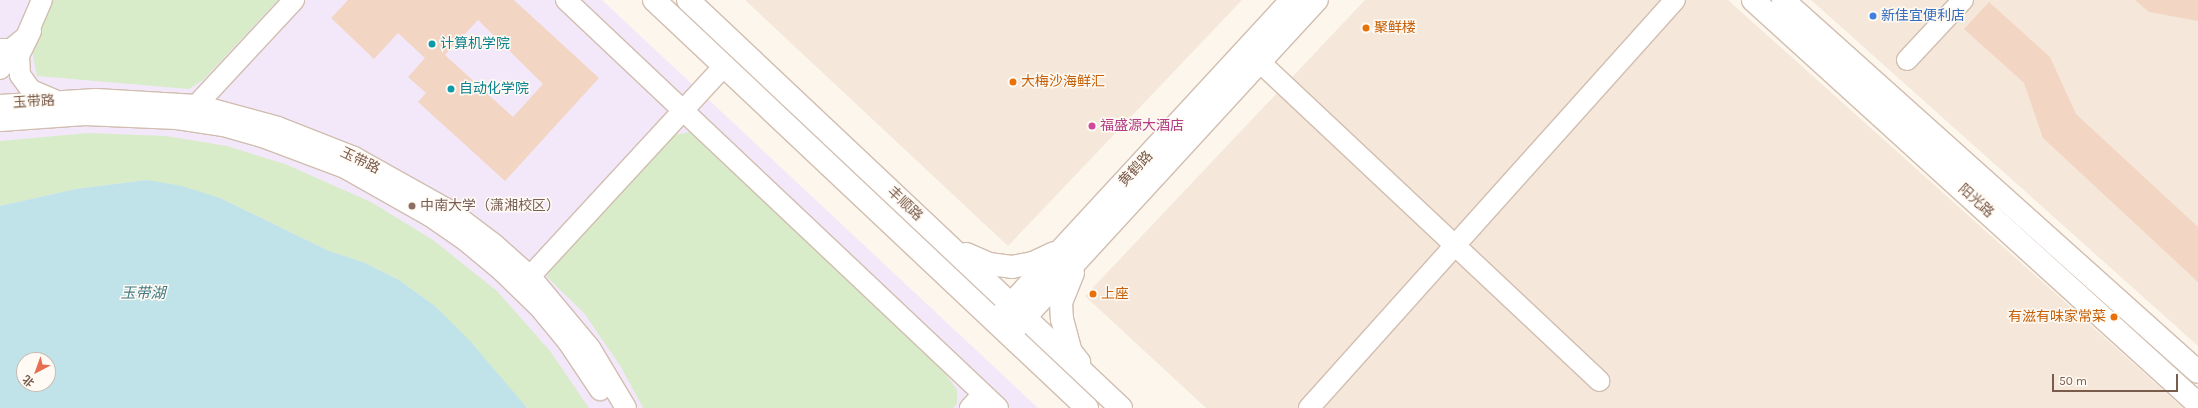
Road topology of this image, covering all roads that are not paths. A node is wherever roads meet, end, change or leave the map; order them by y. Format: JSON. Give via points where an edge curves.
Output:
{"nodes":[{"id":1,"x":42,"y":0,"type":"edge"},
{"id":2,"x":294,"y":0,"type":"edge"},
{"id":3,"x":566,"y":0,"type":"edge"},
{"id":4,"x":654,"y":0,"type":"edge"},
{"id":5,"x":688,"y":0,"type":"edge"},
{"id":6,"x":1292,"y":0,"type":"edge"},
{"id":7,"x":1317,"y":0,"type":"edge"},
{"id":8,"x":1675,"y":0,"type":"edge"},
{"id":9,"x":1753,"y":0,"type":"edge"},
{"id":10,"x":1783,"y":0,"type":"edge"},
{"id":11,"x":1963,"y":0,"type":"edge"},
{"id":12,"x":31,"y":31,"type":"junction"},
{"id":13,"x":0,"y":49,"type":"edge"},
{"id":14,"x":1253,"y":56,"type":"junction"},
{"id":15,"x":1907,"y":60,"type":"dead end"},
{"id":16,"x":725,"y":65,"type":"junction"},
{"id":17,"x":0,"y":69,"type":"edge"},
{"id":18,"x":55,"y":100,"type":"junction"},
{"id":19,"x":0,"y":105,"type":"edge"},
{"id":20,"x":197,"y":105,"type":"junction"},
{"id":21,"x":685,"y":110,"type":"junction"},
{"id":22,"x":184,"y":120,"type":"junction"},
{"id":23,"x":0,"y":121,"type":"edge"},
{"id":24,"x":1085,"y":238,"type":"junction"},
{"id":25,"x":944,"y":240,"type":"junction"},
{"id":26,"x":1454,"y":246,"type":"junction"},
{"id":27,"x":525,"y":282,"type":"junction"},
{"id":28,"x":1018,"y":310,"type":"junction"},
{"id":29,"x":1002,"y":328,"type":"junction"},
{"id":30,"x":2198,"y":372,"type":"edge"},
{"id":31,"x":1600,"y":381,"type":"dead end"},
{"id":32,"x":1096,"y":385,"type":"junction"},
{"id":33,"x":977,"y":401,"type":"edge"},
{"id":34,"x":2195,"y":401,"type":"edge"},
{"id":35,"x":610,"y":408,"type":"edge"},
{"id":36,"x":626,"y":408,"type":"edge"},
{"id":37,"x":998,"y":408,"type":"edge"},
{"id":38,"x":1087,"y":408,"type":"edge"},
{"id":39,"x":1121,"y":408,"type":"edge"},
{"id":40,"x":1309,"y":408,"type":"edge"}],
"edges":[{"from":1,"to":12,"type":"street"},
{"from":2,"to":20,"type":"street"},
{"from":3,"to":21,"type":"street"},
{"from":4,"to":16,"type":"main road"},
{"from":5,"to":25,"type":"main road","name":"丰顺路"},
{"from":6,"to":14,"type":"main road","name":"黄鹤路"},
{"from":7,"to":14,"type":"main road"},
{"from":8,"to":26,"type":"street"},
{"from":9,"to":34,"type":"main road","name":"阳光路"},
{"from":10,"to":30,"type":"main road","name":"阳光路"},
{"from":11,"to":15,"type":"street"},
{"from":12,"to":13,"type":"street","via":[[21,43],[11,49]]},
{"from":12,"to":17,"type":"street","via":[[20,48]]},
{"from":12,"to":18,"type":"street","via":[[19,56],[20,75],[35,92]]},
{"from":14,"to":24,"type":"main road","name":"黄鹤路"},
{"from":14,"to":26,"type":"street"},
{"from":16,"to":21,"type":"street"},
{"from":16,"to":29,"type":"main road"},
{"from":18,"to":19,"type":"street","name":"玉带路"},
{"from":18,"to":20,"type":"street","name":"玉带路","via":[[96,99]]},
{"from":20,"to":22,"type":"street"},
{"from":20,"to":27,"type":"street","name":"玉带路","via":[[278,127],[354,157],[449,210],[494,244]]},
{"from":21,"to":27,"type":"street"},
{"from":21,"to":33,"type":"street"},
{"from":22,"to":23,"type":"street","via":[[127,115],[85,115]]},
{"from":22,"to":27,"type":"street","via":[[223,126],[262,137],[344,168],[385,189]]},
{"from":24,"to":25,"type":"main road","via":[[1033,263],[1012,267],[989,264],[971,258]]},
{"from":24,"to":28,"type":"main road","name":"黄鹤路"},
{"from":24,"to":32,"type":"main road","via":[[1061,302],[1062,319],[1072,352]]},
{"from":25,"to":28,"type":"main road","name":"丰顺路"},
{"from":26,"to":31,"type":"street"},
{"from":26,"to":40,"type":"street"},
{"from":27,"to":35,"type":"street","via":[[568,342]]},
{"from":27,"to":36,"type":"street","name":"玉带路","via":[[590,348]]},
{"from":28,"to":29,"type":"main road","name":"黄鹤路"},
{"from":28,"to":32,"type":"main road","name":"丰顺路"},
{"from":29,"to":38,"type":"main road"},
{"from":32,"to":39,"type":"main road","name":"丰顺路"},
{"from":33,"to":37,"type":"street"}]}
